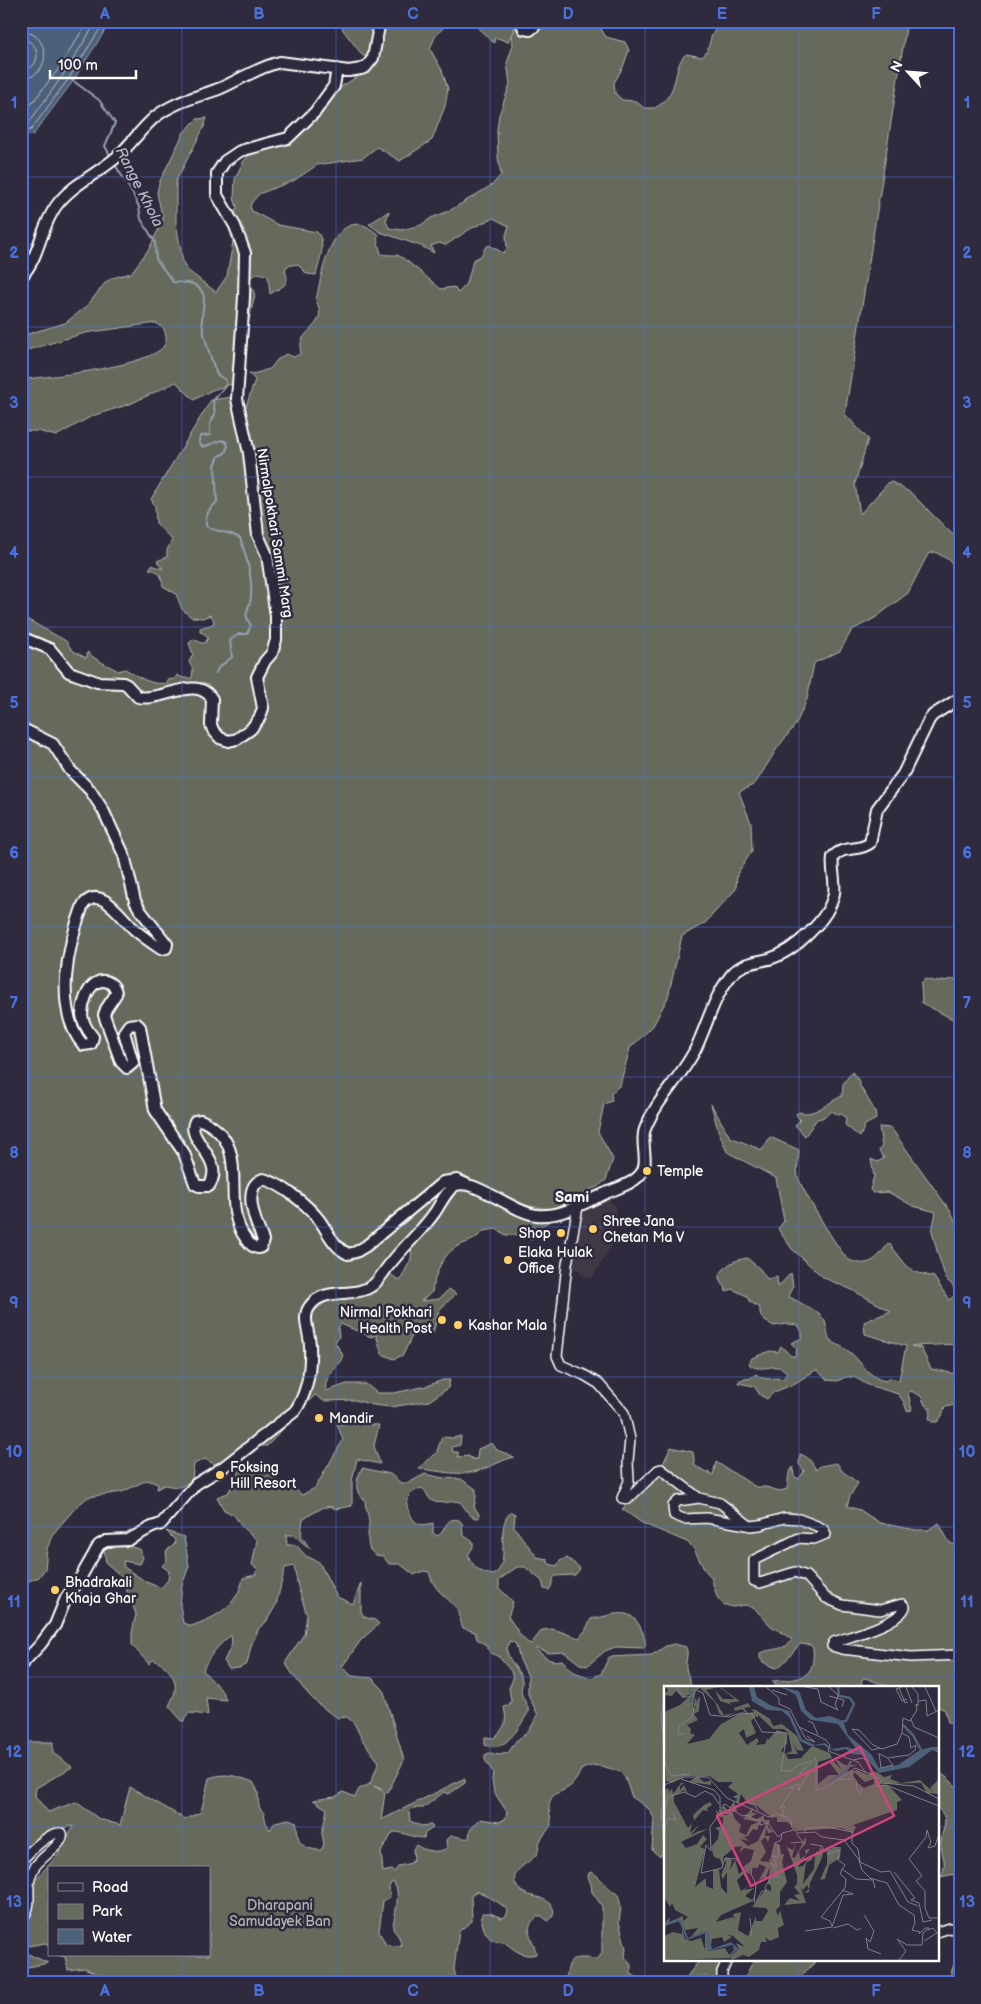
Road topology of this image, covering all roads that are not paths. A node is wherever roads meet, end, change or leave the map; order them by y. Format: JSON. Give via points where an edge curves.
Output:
{"nodes":[{"id":1,"x":380,"y":21,"type":"edge"},
{"id":2,"x":521,"y":21,"type":"edge"},
{"id":3,"x":537,"y":21,"type":"edge"},
{"id":4,"x":337,"y":69,"type":"junction"},
{"id":5,"x":21,"y":277,"type":"edge"},
{"id":6,"x":21,"y":637,"type":"edge"},
{"id":7,"x":960,"y":698,"type":"edge"},
{"id":8,"x":21,"y":728,"type":"edge"},
{"id":9,"x":466,"y":1184,"type":"junction"},
{"id":10,"x":578,"y":1207,"type":"junction"},
{"id":11,"x":699,"y":1498,"type":"junction"},
{"id":12,"x":750,"y":1526,"type":"junction"},
{"id":13,"x":960,"y":1655,"type":"edge"},
{"id":14,"x":21,"y":1665,"type":"edge"},
{"id":15,"x":21,"y":1861,"type":"edge"},
{"id":16,"x":21,"y":1920,"type":"edge"},
{"id":17,"x":960,"y":1930,"type":"edge"},
{"id":18,"x":938,"y":1932,"type":"edge"},
{"id":19,"x":726,"y":1962,"type":"edge"},
{"id":20,"x":722,"y":1983,"type":"edge"}],
"edges":[{"from":1,"to":4,"type":"main road","via":[[370,64],[361,70]]},
{"from":2,"to":3,"type":"main road","via":[[524,29],[530,30]]},
{"from":4,"to":5,"type":"main road","via":[[271,64],[169,107],[143,128],[118,156],[57,204],[29,268]]},
{"from":4,"to":6,"type":"main road","name":"Nirmalpokhari Sammi Marg","via":[[334,86],[288,138],[240,151],[225,161],[217,173],[217,195],[235,226],[245,253],[237,399],[249,454],[258,535],[268,555],[276,616],[276,640],[272,653],[257,676],[263,708],[260,717],[244,736],[229,741],[220,738],[211,725],[212,699],[204,690],[194,688],[150,698],[138,697],[123,683],[97,682],[69,672],[50,649]]},
{"from":7,"to":10,"type":"main road","via":[[929,720],[903,774],[877,809],[870,844],[842,850],[833,857],[834,895],[818,924],[779,955],[744,964],[728,978],[696,1048],[660,1099],[645,1128],[642,1143],[645,1166],[642,1171],[629,1183]]},
{"from":8,"to":9,"type":"main road","via":[[53,744],[70,770],[90,790],[124,855],[135,901],[167,944],[161,949],[137,932],[112,906],[96,898],[88,900],[83,905],[69,946],[67,1000],[72,1030],[83,1045],[91,1044],[93,1037],[82,1014],[84,1002],[96,983],[112,984],[116,994],[104,1016],[123,1065],[127,1068],[132,1063],[124,1032],[129,1025],[137,1024],[155,1110],[184,1153],[195,1184],[209,1186],[214,1170],[194,1131],[194,1121],[201,1120],[223,1135],[234,1168],[236,1221],[250,1244],[258,1248],[263,1240],[251,1205],[259,1180],[276,1185],[303,1204],[319,1219],[335,1244],[348,1254],[366,1246],[443,1182],[457,1180]]},
{"from":9,"to":10,"type":"main road","via":[[527,1213],[548,1215]]},
{"from":9,"to":14,"type":"main road","via":[[451,1187],[434,1214],[376,1282],[359,1291],[322,1296],[310,1306],[306,1315],[310,1342],[308,1380],[295,1411],[222,1468],[196,1484],[161,1524],[128,1540],[106,1541],[98,1545],[66,1598],[55,1625]]},
{"from":10,"to":11,"type":"street","via":[[567,1264],[557,1356],[561,1365],[599,1384],[624,1413],[630,1439],[630,1482],[622,1498],[628,1499],[661,1469]]},
{"from":11,"to":12,"type":"street","via":[[720,1503]]},
{"from":11,"to":12,"type":"street","via":[[678,1501],[673,1506],[674,1515],[684,1519],[707,1518]]},
{"from":12,"to":13,"type":"street","via":[[784,1518],[799,1519],[823,1529],[826,1534],[814,1539],[799,1538],[754,1560],[754,1581],[760,1583],[795,1572],[806,1576],[826,1598],[842,1605],[880,1610],[902,1604],[905,1607],[900,1616],[831,1643],[832,1646],[911,1657]]},
{"from":15,"to":16,"type":"street","via":[[50,1836],[62,1833],[61,1843],[43,1856],[32,1873],[28,1889],[30,1906]]},
{"from":17,"to":18,"type":"street","via":[[950,1928]]},
{"from":19,"to":20,"type":"street"}]}
